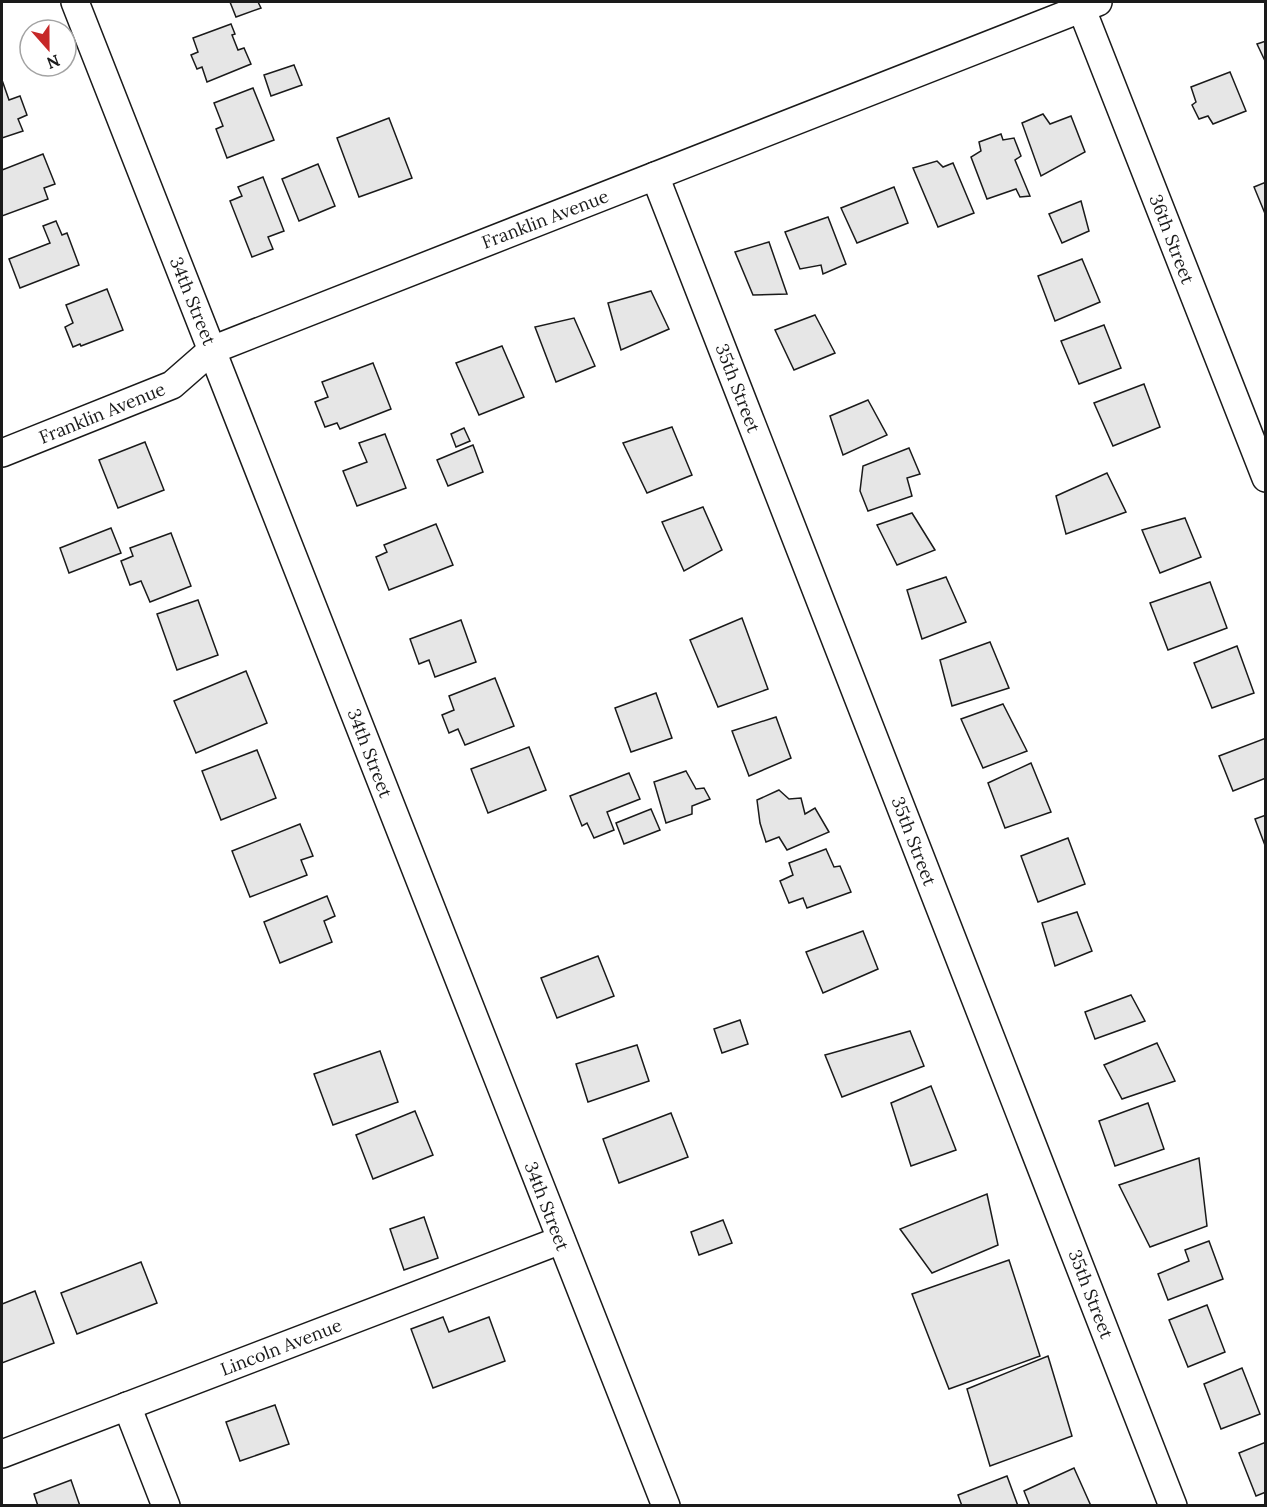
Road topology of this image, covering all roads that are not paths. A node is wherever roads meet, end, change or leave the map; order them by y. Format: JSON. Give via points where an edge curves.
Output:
{"nodes":[{"id":1,"x":75,"y":2,"type":"edge"},
{"id":2,"x":1086,"y":4,"type":"edge"},
{"id":3,"x":655,"y":176,"type":"junction"},
{"id":4,"x":213,"y":350,"type":"junction"},
{"id":5,"x":2,"y":453,"type":"edge"},
{"id":6,"x":1266,"y":477,"type":"edge"},
{"id":7,"x":561,"y":1240,"type":"junction"},
{"id":8,"x":127,"y":1406,"type":"junction"},
{"id":9,"x":2,"y":1454,"type":"edge"},
{"id":10,"x":166,"y":1506,"type":"edge"},
{"id":11,"x":666,"y":1506,"type":"edge"},
{"id":12,"x":1173,"y":1506,"type":"edge"}],
"edges":[{"from":1,"to":4,"type":"street","name":"34th Street"},
{"from":2,"to":3,"type":"street","name":"Franklin Avenue"},
{"from":2,"to":6,"type":"street","name":"36th Street"},
{"from":3,"to":4,"type":"street","name":"Franklin Avenue"},
{"from":3,"to":12,"type":"street","name":"35th Street"},
{"from":4,"to":5,"type":"street","name":"Franklin Avenue","via":[[172,385]]},
{"from":4,"to":7,"type":"street","name":"34th Street"},
{"from":7,"to":8,"type":"street","name":"Lincoln Avenue"},
{"from":7,"to":11,"type":"street","name":"34th Street"},
{"from":8,"to":9,"type":"street","name":"Lincoln Avenue"},
{"from":8,"to":10,"type":"street"}]}
